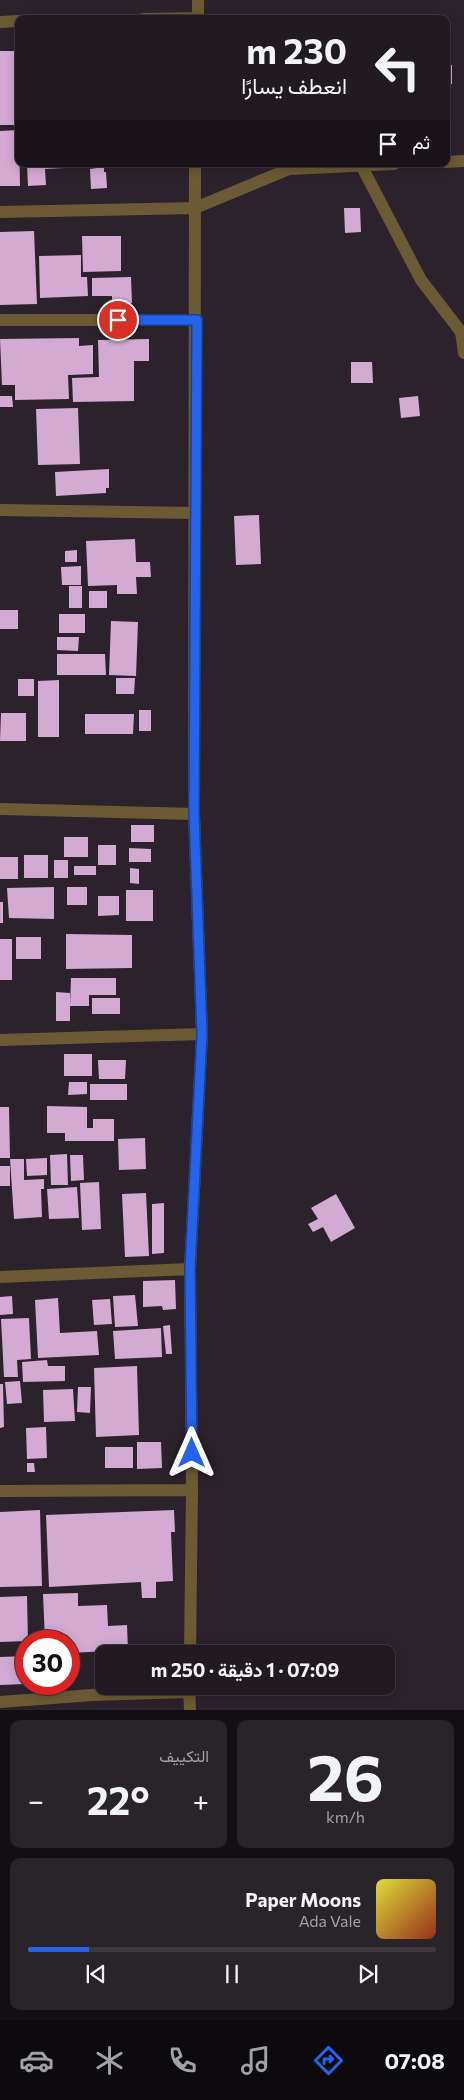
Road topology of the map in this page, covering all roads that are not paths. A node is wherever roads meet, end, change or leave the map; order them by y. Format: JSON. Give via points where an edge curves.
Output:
{"nodes":[{"id":1,"x":198,"y":0,"type":"edge"},
{"id":2,"x":198,"y":15,"type":"edge"},
{"id":3,"x":15,"y":21,"type":"edge"},
{"id":4,"x":0,"y":22,"type":"edge"},
{"id":5,"x":464,"y":161,"type":"edge"},
{"id":6,"x":450,"y":162,"type":"edge"},
{"id":7,"x":196,"y":167,"type":"edge"},
{"id":8,"x":284,"y":167,"type":"edge"},
{"id":9,"x":363,"y":167,"type":"edge"},
{"id":10,"x":195,"y":208,"type":"junction"},
{"id":11,"x":0,"y":212,"type":"edge"},
{"id":12,"x":0,"y":320,"type":"edge"},
{"id":13,"x":197,"y":320,"type":"junction"},
{"id":14,"x":464,"y":353,"type":"edge"},
{"id":15,"x":0,"y":510,"type":"edge"},
{"id":16,"x":195,"y":513,"type":"junction"},
{"id":17,"x":0,"y":809,"type":"edge"},
{"id":18,"x":194,"y":814,"type":"junction"},
{"id":19,"x":202,"y":1034,"type":"junction"},
{"id":20,"x":0,"y":1040,"type":"edge"},
{"id":21,"x":190,"y":1268,"type":"junction"},
{"id":22,"x":0,"y":1277,"type":"edge"},
{"id":23,"x":192,"y":1490,"type":"junction"},
{"id":24,"x":0,"y":1491,"type":"edge"},
{"id":25,"x":190,"y":1645,"type":"edge"},
{"id":26,"x":95,"y":1695,"type":"edge"},
{"id":27,"x":189,"y":1695,"type":"edge"},
{"id":28,"x":0,"y":1702,"type":"edge"},
{"id":29,"x":190,"y":1710,"type":"edge"}],
"edges":[{"from":1,"to":2,"type":"street"},
{"from":3,"to":4,"type":"street"},
{"from":5,"to":6,"type":"street"},
{"from":7,"to":10,"type":"street"},
{"from":8,"to":10,"type":"street"},
{"from":9,"to":14,"type":"street","via":[[421,280],[461,332]]},
{"from":10,"to":11,"type":"street"},
{"from":10,"to":13,"type":"street"},
{"from":12,"to":13,"type":"street"},
{"from":13,"to":16,"type":"street"},
{"from":15,"to":16,"type":"street"},
{"from":16,"to":18,"type":"street"},
{"from":17,"to":18,"type":"street"},
{"from":18,"to":19,"type":"street"},
{"from":19,"to":20,"type":"street"},
{"from":19,"to":21,"type":"street"},
{"from":21,"to":22,"type":"street"},
{"from":21,"to":23,"type":"street"},
{"from":23,"to":24,"type":"street"},
{"from":23,"to":25,"type":"street"},
{"from":26,"to":28,"type":"street"},
{"from":27,"to":29,"type":"street"}]}
